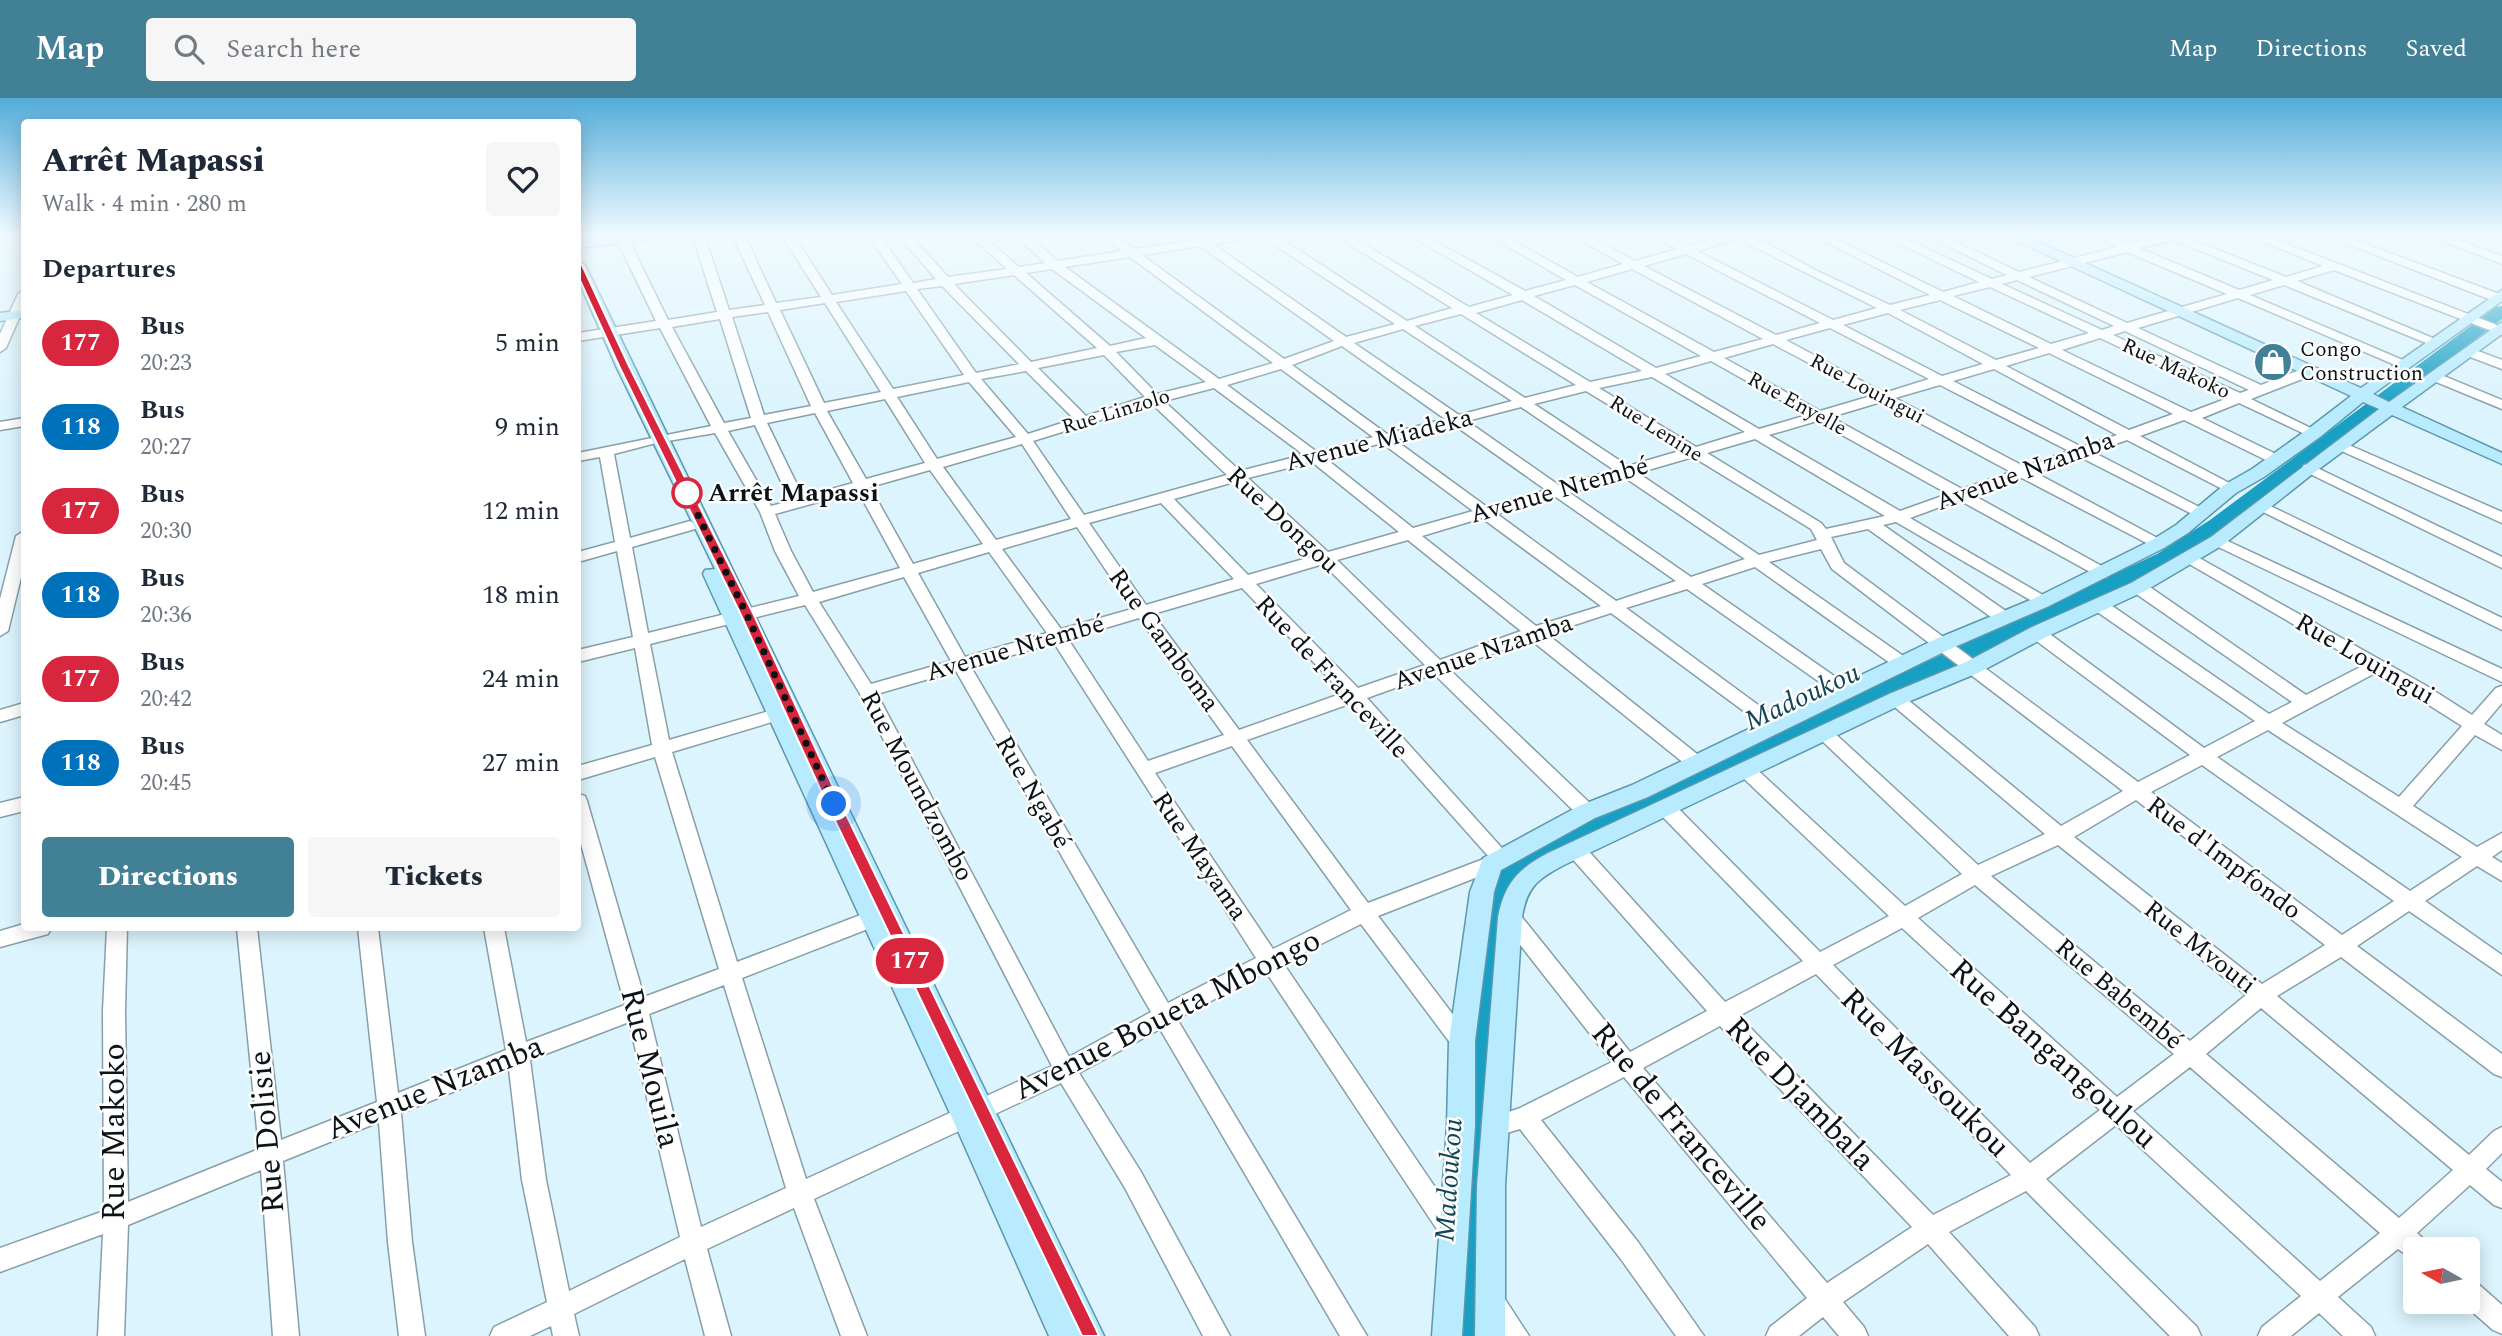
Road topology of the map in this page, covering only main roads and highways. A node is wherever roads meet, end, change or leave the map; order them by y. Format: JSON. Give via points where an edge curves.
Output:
{"nodes":[{"id":1,"x":585,"y":292,"type":"edge"},
{"id":2,"x":2134,"y":292,"type":"edge"},
{"id":3,"x":2500,"y":296,"type":"edge"},
{"id":4,"x":581,"y":299,"type":"edge"},
{"id":5,"x":2499,"y":329,"type":"edge"},
{"id":6,"x":595,"y":335,"type":"edge"},
{"id":7,"x":2378,"y":403,"type":"junction"},
{"id":8,"x":655,"y":441,"type":"junction"},
{"id":9,"x":2502,"y":459,"type":"edge"},
{"id":10,"x":739,"y":615,"type":"junction"},
{"id":11,"x":974,"y":1114,"type":"junction"},
{"id":12,"x":1064,"y":1336,"type":"edge"},
{"id":13,"x":1089,"y":1336,"type":"edge"},
{"id":14,"x":1447,"y":1336,"type":"edge"},
{"id":15,"x":1490,"y":1336,"type":"edge"}],
"edges":[{"from":1,"to":6,"type":"main road"},
{"from":2,"to":7,"type":"main road"},
{"from":3,"to":7,"type":"main road","via":[[2405,364]]},
{"from":4,"to":6,"type":"main road"},
{"from":5,"to":7,"type":"main road","via":[[2434,376]]},
{"from":6,"to":8,"type":"main road"},
{"from":7,"to":9,"type":"main road"},
{"from":7,"to":14,"type":"main road","via":[[2314,433],[2158,544],[1640,791],[1587,812],[1496,860],[1482,892],[1462,1041]]},
{"from":7,"to":15,"type":"main road","via":[[2343,446],[2217,541],[2138,587],[1526,877],[1514,895],[1510,917],[1491,1186]]},
{"from":8,"to":10,"type":"main road"},
{"from":8,"to":10,"type":"main road","via":[[690,526]]},
{"from":10,"to":11,"type":"main road","via":[[834,804]]},
{"from":10,"to":11,"type":"main road","via":[[776,715],[871,919]]},
{"from":11,"to":12,"type":"main road"},
{"from":11,"to":13,"type":"main road"}]}
